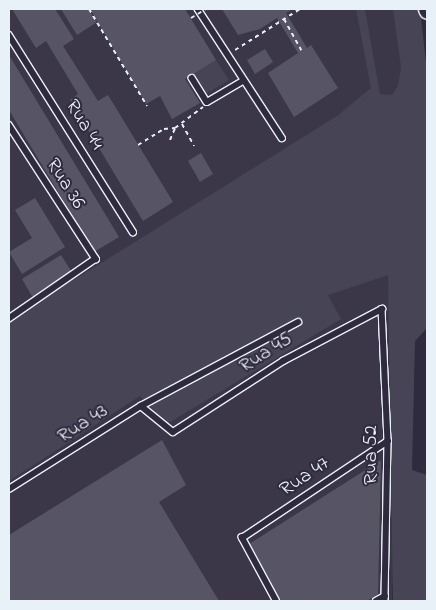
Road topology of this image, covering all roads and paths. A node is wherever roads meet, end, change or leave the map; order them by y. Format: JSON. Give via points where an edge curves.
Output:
{"nodes":[{"id":1,"x":89,"y":9,"type":"edge"},
{"id":2,"x":198,"y":9,"type":"edge"},
{"id":3,"x":206,"y":9,"type":"edge"},
{"id":4,"x":300,"y":9,"type":"edge"},
{"id":5,"x":191,"y":18,"type":"dead end"},
{"id":6,"x":284,"y":18,"type":"junction"},
{"id":7,"x":9,"y":35,"type":"edge"},
{"id":8,"x":302,"y":51,"type":"dead end"},
{"id":9,"x":228,"y":54,"type":"junction"},
{"id":10,"x":192,"y":78,"type":"dead end"},
{"id":11,"x":243,"y":81,"type":"junction"},
{"id":12,"x":202,"y":105,"type":"dead end"},
{"id":13,"x":147,"y":106,"type":"dead end"},
{"id":14,"x":9,"y":124,"type":"edge"},
{"id":15,"x":182,"y":124,"type":"junction"},
{"id":16,"x":175,"y":128,"type":"junction"},
{"id":17,"x":11,"y":133,"type":"edge"},
{"id":18,"x":282,"y":138,"type":"dead end"},
{"id":19,"x":170,"y":140,"type":"dead end"},
{"id":20,"x":138,"y":145,"type":"dead end"},
{"id":21,"x":194,"y":146,"type":"dead end"},
{"id":22,"x":133,"y":232,"type":"dead end"},
{"id":23,"x":382,"y":309,"type":"joint"},
{"id":24,"x":9,"y":319,"type":"edge"},
{"id":25,"x":298,"y":322,"type":"dead end"},
{"id":26,"x":141,"y":406,"type":"junction"},
{"id":27,"x":388,"y":441,"type":"junction"},
{"id":28,"x":9,"y":489,"type":"edge"},
{"id":29,"x":385,"y":598,"type":"edge"},
{"id":30,"x":276,"y":601,"type":"edge"},
{"id":31,"x":376,"y":601,"type":"edge"}],
"edges":[{"from":1,"to":13,"type":"path"},
{"from":2,"to":9,"type":"lane"},
{"from":3,"to":5,"type":"path","bridge":true},
{"from":4,"to":6,"type":"path"},
{"from":6,"to":8,"type":"path"},
{"from":6,"to":9,"type":"path"},
{"from":7,"to":22,"type":"lane","name":"Rua 44"},
{"from":9,"to":11,"type":"lane"},
{"from":10,"to":11,"type":"lane","via":[[207,102]]},
{"from":11,"to":18,"type":"lane"},
{"from":12,"to":15,"type":"path","via":[[203,110]]},
{"from":14,"to":17,"type":"lane","name":"Rua 36"},
{"from":15,"to":16,"type":"path"},
{"from":15,"to":21,"type":"path"},
{"from":16,"to":19,"type":"path"},
{"from":16,"to":20,"type":"path","via":[[164,129]]},
{"from":17,"to":24,"type":"lane","name":"Rua 36","via":[[96,259]]},
{"from":23,"to":26,"type":"lane","name":"Rua 45","via":[[284,361],[172,432]]},
{"from":23,"to":27,"type":"lane","name":"Rua 52"},
{"from":25,"to":26,"type":"lane","name":"Rua 43"},
{"from":26,"to":28,"type":"lane","name":"Rua 43"},
{"from":27,"to":29,"type":"lane","name":"Rua 52"},
{"from":27,"to":30,"type":"lane","name":"Rua 47","via":[[242,540]]},
{"from":29,"to":31,"type":"lane"}]}
